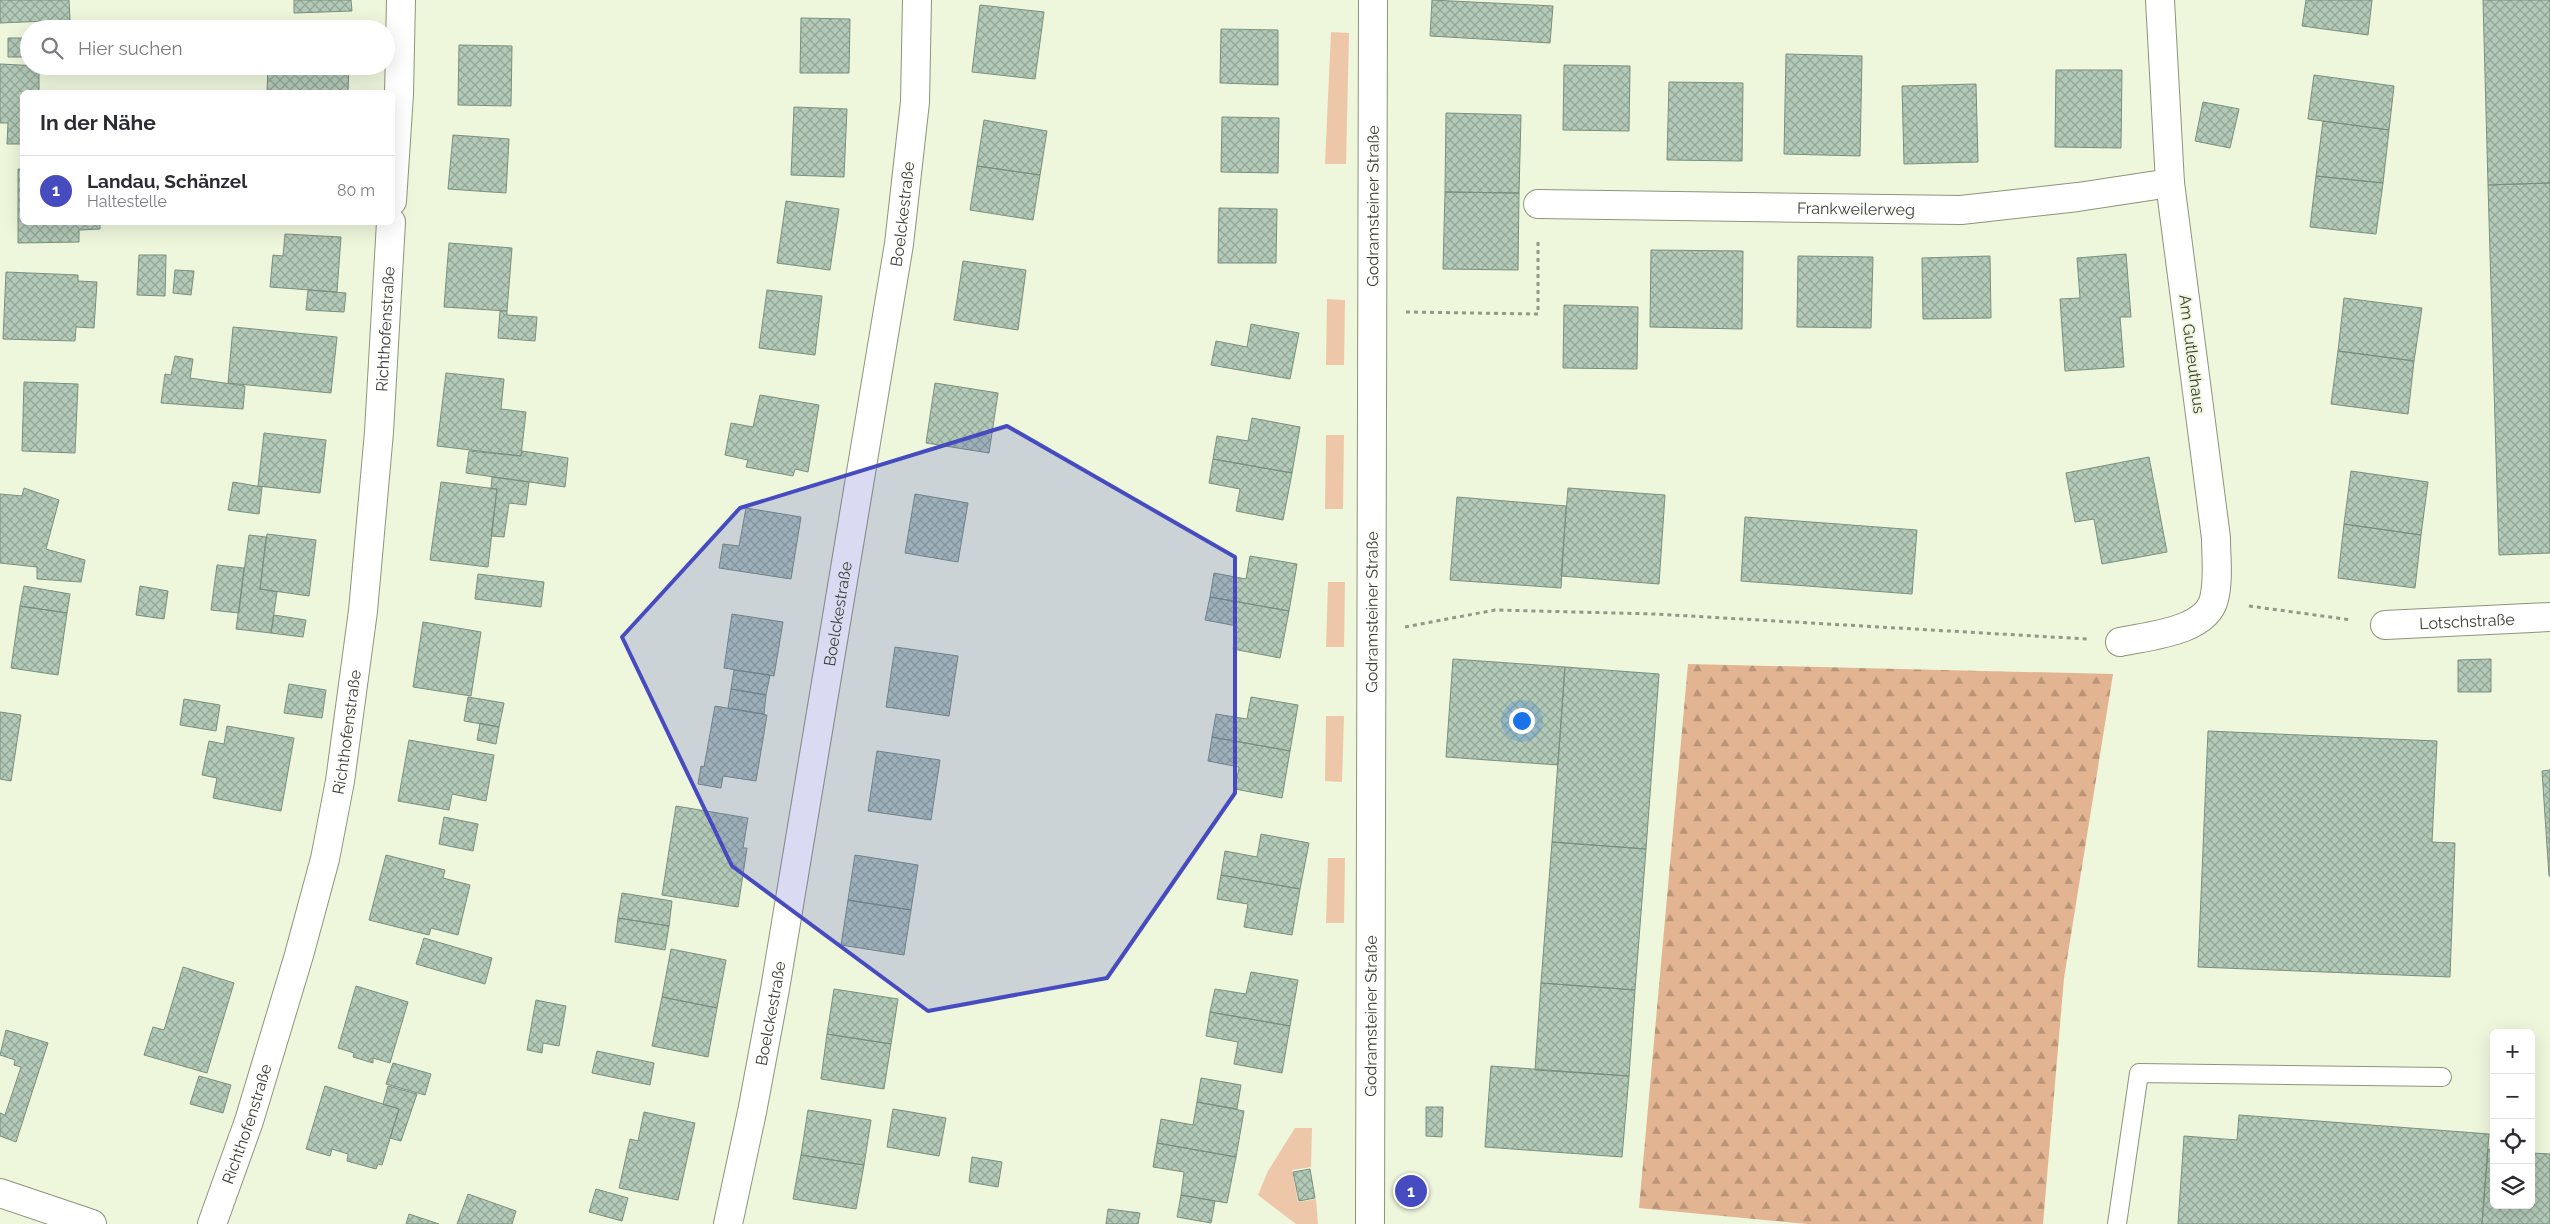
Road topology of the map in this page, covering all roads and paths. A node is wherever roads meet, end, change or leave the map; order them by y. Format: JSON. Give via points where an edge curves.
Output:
{"nodes":[{"id":1,"x":401,"y":0,"type":"edge"},
{"id":2,"x":918,"y":0,"type":"edge"},
{"id":3,"x":1373,"y":0,"type":"edge"},
{"id":4,"x":2160,"y":0,"type":"edge"},
{"id":5,"x":395,"y":155,"type":"edge"},
{"id":6,"x":2170,"y":183,"type":"junction"},
{"id":7,"x":1538,"y":204,"type":"joint"},
{"id":8,"x":391,"y":225,"type":"edge"},
{"id":9,"x":1403,"y":312,"type":"dead end"},
{"id":10,"x":2214,"y":601,"type":"junction"},
{"id":11,"x":2550,"y":617,"type":"edge"},
{"id":12,"x":2384,"y":625,"type":"joint"},
{"id":13,"x":1398,"y":629,"type":"dead end"},
{"id":14,"x":2120,"y":642,"type":"joint"},
{"id":15,"x":2442,"y":1077,"type":"dead end"},
{"id":16,"x":0,"y":1193,"type":"edge"},
{"id":17,"x":92,"y":1224,"type":"edge"},
{"id":18,"x":212,"y":1224,"type":"edge"},
{"id":19,"x":728,"y":1224,"type":"edge"},
{"id":20,"x":1370,"y":1224,"type":"edge"},
{"id":21,"x":2117,"y":1224,"type":"edge"}],
"edges":[{"from":1,"to":5,"type":"street"},
{"from":2,"to":19,"type":"street","name":"Boelckestraße","via":[[914,102],[899,244],[775,989]]},
{"from":3,"to":20,"type":"street","name":"Godramsteiner Straße"},
{"from":4,"to":6,"type":"street","name":"Am Gutleuthaus"},
{"from":6,"to":7,"type":"street","name":"Frankweilerweg","via":[[2078,198],[1961,210]]},
{"from":6,"to":10,"type":"street","name":"Am Gutleuthaus","via":[[2216,538]]},
{"from":7,"to":9,"type":"path","via":[[1538,314]]},
{"from":8,"to":18,"type":"street","name":"Richthofenstraße","via":[[379,432],[344,757],[325,859],[301,945],[249,1120]]},
{"from":10,"to":12,"type":"path"},
{"from":10,"to":14,"type":"street","via":[[2198,620],[2180,630]]},
{"from":11,"to":12,"type":"street","name":"Lotschstraße"},
{"from":13,"to":14,"type":"path","via":[[1495,610],[1656,614]]},
{"from":15,"to":21,"type":"lane","via":[[2140,1073]]},
{"from":16,"to":17,"type":"street"}]}
